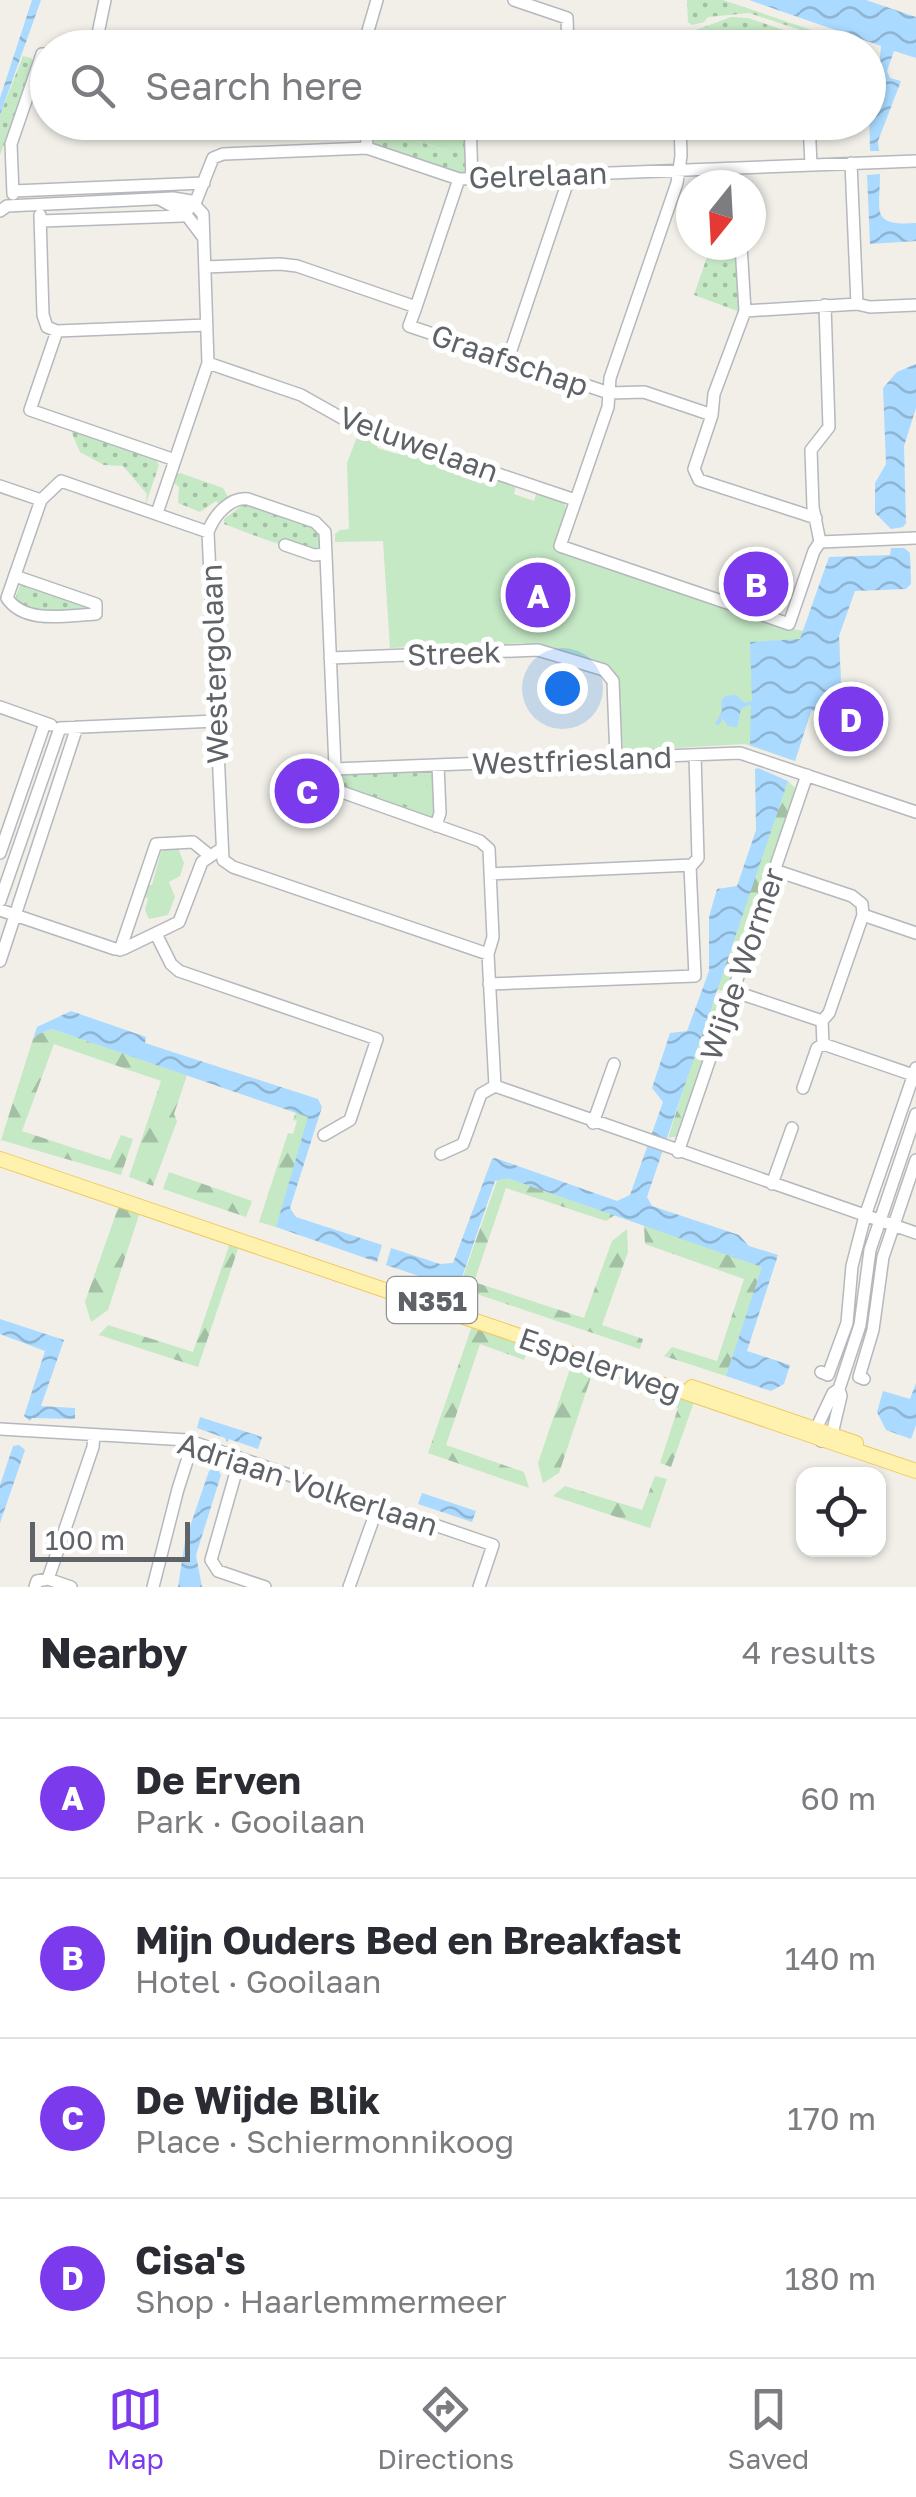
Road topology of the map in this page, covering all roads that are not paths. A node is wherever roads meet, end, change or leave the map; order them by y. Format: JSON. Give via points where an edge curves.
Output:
{"nodes":[{"id":1,"x":105,"y":0,"type":"edge"},
{"id":2,"x":378,"y":0,"type":"edge"},
{"id":3,"x":514,"y":0,"type":"edge"},
{"id":4,"x":98,"y":30,"type":"edge"},
{"id":5,"x":368,"y":30,"type":"edge"},
{"id":6,"x":567,"y":30,"type":"edge"},
{"id":7,"x":30,"y":89,"type":"edge"},
{"id":8,"x":367,"y":140,"type":"edge"},
{"id":9,"x":469,"y":140,"type":"edge"},
{"id":10,"x":680,"y":140,"type":"edge"},
{"id":11,"x":810,"y":140,"type":"edge"},
{"id":12,"x":367,"y":148,"type":"junction"},
{"id":13,"x":916,"y":161,"type":"edge"},
{"id":14,"x":851,"y":163,"type":"junction"},
{"id":15,"x":811,"y":165,"type":"junction"},
{"id":16,"x":738,"y":168,"type":"joint"},
{"id":17,"x":676,"y":170,"type":"edge"},
{"id":18,"x":679,"y":170,"type":"joint"},
{"id":19,"x":566,"y":175,"type":"junction"},
{"id":20,"x":466,"y":179,"type":"junction"},
{"id":21,"x":676,"y":179,"type":"edge"},
{"id":22,"x":204,"y":184,"type":"junction"},
{"id":23,"x":13,"y":191,"type":"junction"},
{"id":24,"x":40,"y":205,"type":"junction"},
{"id":25,"x":5,"y":207,"type":"edge"},
{"id":26,"x":190,"y":208,"type":"junction"},
{"id":27,"x":40,"y":221,"type":"junction"},
{"id":28,"x":742,"y":260,"type":"edge"},
{"id":29,"x":205,"y":267,"type":"junction"},
{"id":30,"x":857,"y":304,"type":"junction"},
{"id":31,"x":825,"y":305,"type":"junction"},
{"id":32,"x":916,"y":305,"type":"edge"},
{"id":33,"x":416,"y":307,"type":"junction"},
{"id":34,"x":745,"y":311,"type":"junction"},
{"id":35,"x":207,"y":325,"type":"junction"},
{"id":36,"x":55,"y":336,"type":"junction"},
{"id":37,"x":508,"y":360,"type":"junction"},
{"id":38,"x":208,"y":364,"type":"junction"},
{"id":39,"x":610,"y":394,"type":"junction"},
{"id":40,"x":712,"y":415,"type":"junction"},
{"id":41,"x":175,"y":460,"type":"junction"},
{"id":42,"x":0,"y":486,"type":"edge"},
{"id":43,"x":41,"y":500,"type":"junction"},
{"id":44,"x":576,"y":500,"type":"junction"},
{"id":45,"x":158,"y":514,"type":"junction"},
{"id":46,"x":816,"y":518,"type":"junction"},
{"id":47,"x":208,"y":532,"type":"junction"},
{"id":48,"x":910,"y":538,"type":"edge"},
{"id":49,"x":820,"y":542,"type":"junction"},
{"id":50,"x":286,"y":545,"type":"dead end"},
{"id":51,"x":326,"y":554,"type":"junction"},
{"id":52,"x":15,"y":576,"type":"junction"},
{"id":53,"x":4,"y":597,"type":"edge"},
{"id":54,"x":330,"y":658,"type":"junction"},
{"id":55,"x":0,"y":707,"type":"edge"},
{"id":56,"x":216,"y":722,"type":"junction"},
{"id":57,"x":45,"y":723,"type":"junction"},
{"id":58,"x":77,"y":727,"type":"junction"},
{"id":59,"x":60,"y":728,"type":"junction"},
{"id":60,"x":695,"y":755,"type":"junction"},
{"id":61,"x":616,"y":758,"type":"junction"},
{"id":62,"x":438,"y":765,"type":"junction"},
{"id":63,"x":334,"y":769,"type":"junction"},
{"id":64,"x":807,"y":775,"type":"junction"},
{"id":65,"x":916,"y":812,"type":"edge"},
{"id":66,"x":436,"y":826,"type":"junction"},
{"id":67,"x":215,"y":852,"type":"junction"},
{"id":68,"x":0,"y":854,"type":"edge"},
{"id":69,"x":690,"y":866,"type":"junction"},
{"id":70,"x":774,"y":870,"type":"junction"},
{"id":71,"x":490,"y":874,"type":"junction"},
{"id":72,"x":0,"y":901,"type":"edge"},
{"id":73,"x":0,"y":910,"type":"edge"},
{"id":74,"x":863,"y":914,"type":"junction"},
{"id":75,"x":14,"y":915,"type":"junction"},
{"id":76,"x":916,"y":932,"type":"edge"},
{"id":77,"x":156,"y":934,"type":"junction"},
{"id":78,"x":120,"y":950,"type":"junction"},
{"id":79,"x":488,"y":954,"type":"junction"},
{"id":80,"x":0,"y":961,"type":"edge"},
{"id":81,"x":489,"y":984,"type":"junction"},
{"id":82,"x":733,"y":990,"type":"junction"},
{"id":83,"x":822,"y":1021,"type":"junction"},
{"id":84,"x":822,"y":1044,"type":"junction"},
{"id":85,"x":614,"y":1064,"type":"dead end"},
{"id":86,"x":915,"y":1073,"type":"edge"},
{"id":87,"x":494,"y":1086,"type":"junction"},
{"id":88,"x":803,"y":1088,"type":"dead end"},
{"id":89,"x":916,"y":1114,"type":"edge"},
{"id":90,"x":594,"y":1123,"type":"junction"},
{"id":91,"x":792,"y":1128,"type":"dead end"},
{"id":92,"x":324,"y":1135,"type":"dead end"},
{"id":93,"x":678,"y":1152,"type":"junction"},
{"id":94,"x":441,"y":1154,"type":"dead end"},
{"id":95,"x":0,"y":1156,"type":"edge"},
{"id":96,"x":916,"y":1160,"type":"edge"},
{"id":97,"x":772,"y":1184,"type":"junction"},
{"id":98,"x":866,"y":1216,"type":"junction"},
{"id":99,"x":880,"y":1221,"type":"junction"},
{"id":100,"x":893,"y":1226,"type":"junction"},
{"id":101,"x":916,"y":1234,"type":"edge"},
{"id":102,"x":864,"y":1379,"type":"dead end"},
{"id":103,"x":841,"y":1383,"type":"junction"},
{"id":104,"x":0,"y":1429,"type":"edge"},
{"id":105,"x":94,"y":1435,"type":"junction"},
{"id":106,"x":823,"y":1435,"type":"junction"},
{"id":107,"x":194,"y":1442,"type":"junction"},
{"id":108,"x":240,"y":1458,"type":"junction"},
{"id":109,"x":916,"y":1468,"type":"edge"},
{"id":110,"x":378,"y":1506,"type":"junction"},
{"id":111,"x":222,"y":1573,"type":"junction"},
{"id":112,"x":48,"y":1579,"type":"junction"},
{"id":113,"x":35,"y":1587,"type":"edge"},
{"id":114,"x":71,"y":1587,"type":"edge"},
{"id":115,"x":154,"y":1587,"type":"edge"},
{"id":116,"x":218,"y":1587,"type":"edge"},
{"id":117,"x":265,"y":1587,"type":"edge"},
{"id":118,"x":349,"y":1587,"type":"edge"},
{"id":119,"x":478,"y":1587,"type":"edge"}],
"edges":[{"from":1,"to":4,"type":"street"},
{"from":2,"to":5,"type":"street"},
{"from":3,"to":6,"type":"street","via":[[566,18]]},
{"from":7,"to":23,"type":"street","via":[[11,144]]},
{"from":8,"to":12,"type":"street"},
{"from":9,"to":20,"type":"street"},
{"from":10,"to":18,"type":"street"},
{"from":11,"to":15,"type":"street"},
{"from":12,"to":20,"type":"street","name":"Gelrelaan"},
{"from":12,"to":22,"type":"street","name":"Gelrelaan","via":[[220,154]]},
{"from":13,"to":14,"type":"street","name":"Gelrelaan"},
{"from":14,"to":15,"type":"street","name":"Gelrelaan"},
{"from":14,"to":30,"type":"street"},
{"from":15,"to":16,"type":"street","name":"Gelrelaan"},
{"from":16,"to":18,"type":"street","name":"Gelrelaan"},
{"from":17,"to":19,"type":"street","name":"Gelrelaan"},
{"from":19,"to":20,"type":"street","name":"Gelrelaan"},
{"from":19,"to":37,"type":"street"},
{"from":20,"to":33,"type":"street"},
{"from":21,"to":39,"type":"street"},
{"from":22,"to":23,"type":"street"},
{"from":22,"to":26,"type":"street","name":"Gelrelaan"},
{"from":23,"to":25,"type":"street"},
{"from":24,"to":25,"type":"street"},
{"from":24,"to":26,"type":"street","via":[[180,198]]},
{"from":24,"to":27,"type":"street"},
{"from":26,"to":27,"type":"street","via":[[170,217]]},
{"from":26,"to":29,"type":"street","via":[[204,218]]},
{"from":27,"to":36,"type":"street","via":[[43,320]]},
{"from":28,"to":34,"type":"street"},
{"from":29,"to":33,"type":"street","name":"Graafschap","via":[[288,264]]},
{"from":29,"to":35,"type":"street"},
{"from":30,"to":31,"type":"street"},
{"from":30,"to":32,"type":"street"},
{"from":31,"to":34,"type":"street"},
{"from":31,"to":46,"type":"street","via":[[830,427],[812,448]]},
{"from":33,"to":37,"type":"street","name":"Graafschap","via":[[410,326]]},
{"from":34,"to":40,"type":"street"},
{"from":35,"to":36,"type":"street"},
{"from":35,"to":38,"type":"street"},
{"from":36,"to":41,"type":"street","via":[[30,410]]},
{"from":37,"to":39,"type":"street","name":"Graafschap"},
{"from":38,"to":41,"type":"street"},
{"from":38,"to":44,"type":"street","name":"Veluwelaan","via":[[301,394],[356,426]]},
{"from":39,"to":40,"type":"street","name":"Graafschap","via":[[644,392]]},
{"from":39,"to":44,"type":"street"},
{"from":40,"to":46,"type":"street","via":[[694,469],[699,480]]},
{"from":41,"to":45,"type":"street"},
{"from":42,"to":43,"type":"street"},
{"from":43,"to":45,"type":"street","name":"Westergolaan","via":[[60,481]]},
{"from":43,"to":52,"type":"street"},
{"from":44,"to":49,"type":"street","via":[[560,546],[789,624]]},
{"from":45,"to":47,"type":"street","name":"Westergolaan"},
{"from":46,"to":49,"type":"street"},
{"from":47,"to":51,"type":"street","via":[[217,515],[245,498],[320,524]]},
{"from":47,"to":56,"type":"street","name":"Westergolaan"},
{"from":48,"to":49,"type":"street"},
{"from":50,"to":51,"type":"street"},
{"from":51,"to":54,"type":"street"},
{"from":52,"to":53,"type":"street"},
{"from":52,"to":53,"type":"street","via":[[96,604],[96,614],[38,616]]},
{"from":54,"to":61,"type":"street","name":"Streek","via":[[538,650],[604,670],[613,682]]},
{"from":54,"to":63,"type":"street"},
{"from":55,"to":57,"type":"street"},
{"from":56,"to":58,"type":"street"},
{"from":56,"to":67,"type":"street","name":"Westergolaan"},
{"from":57,"to":59,"type":"street"},
{"from":57,"to":68,"type":"street"},
{"from":58,"to":59,"type":"street"},
{"from":58,"to":75,"type":"street"},
{"from":59,"to":72,"type":"street"},
{"from":60,"to":61,"type":"street","name":"Westfriesland"},
{"from":60,"to":64,"type":"street","name":"Westfriesland","via":[[742,754]]},
{"from":60,"to":69,"type":"street","via":[[698,858]]},
{"from":61,"to":62,"type":"street","name":"Westfriesland"},
{"from":62,"to":63,"type":"street","name":"Westfriesland"},
{"from":62,"to":66,"type":"street"},
{"from":63,"to":66,"type":"street","via":[[337,791]]},
{"from":64,"to":65,"type":"street","name":"Westfriesland"},
{"from":64,"to":70,"type":"street","name":"Wijde Wormer"},
{"from":66,"to":71,"type":"street","via":[[484,843]]},
{"from":67,"to":77,"type":"street","via":[[200,865],[179,922]]},
{"from":67,"to":78,"type":"street","via":[[193,842],[156,844]]},
{"from":67,"to":79,"type":"street","via":[[231,866]]},
{"from":69,"to":71,"type":"street"},
{"from":69,"to":81,"type":"street","via":[[695,976]]},
{"from":70,"to":74,"type":"street","via":[[854,897]]},
{"from":70,"to":82,"type":"street","name":"Wijde Wormer"},
{"from":71,"to":79,"type":"street"},
{"from":73,"to":75,"type":"street"},
{"from":74,"to":76,"type":"street"},
{"from":74,"to":83,"type":"street"},
{"from":75,"to":78,"type":"street"},
{"from":75,"to":80,"type":"street"},
{"from":77,"to":78,"type":"street"},
{"from":77,"to":92,"type":"street","via":[[174,967],[377,1039],[350,1120]]},
{"from":79,"to":81,"type":"street"},
{"from":81,"to":87,"type":"street"},
{"from":82,"to":83,"type":"street"},
{"from":82,"to":93,"type":"street","name":"Wijde Wormer"},
{"from":83,"to":84,"type":"street"},
{"from":84,"to":86,"type":"street"},
{"from":84,"to":88,"type":"street"},
{"from":85,"to":90,"type":"street"},
{"from":86,"to":98,"type":"street"},
{"from":87,"to":90,"type":"street"},
{"from":87,"to":94,"type":"street","via":[[481,1094],[463,1144]]},
{"from":89,"to":99,"type":"street"},
{"from":90,"to":93,"type":"street"},
{"from":91,"to":97,"type":"street"},
{"from":93,"to":97,"type":"street"},
{"from":95,"to":106,"type":"main road","name":"Espelerweg","number":"N351"},
{"from":96,"to":100,"type":"street"},
{"from":97,"to":98,"type":"street"},
{"from":98,"to":99,"type":"street"},
{"from":98,"to":103,"type":"street","via":[[852,1266],[847,1323],[825,1372]]},
{"from":99,"to":100,"type":"street"},
{"from":99,"to":103,"type":"street"},
{"from":100,"to":101,"type":"street"},
{"from":100,"to":102,"type":"street","via":[[859,1377]]},
{"from":103,"to":106,"type":"street"},
{"from":104,"to":105,"type":"street","name":"Adriaan Volkerlaan"},
{"from":105,"to":107,"type":"street","name":"Adriaan Volkerlaan"},
{"from":105,"to":112,"type":"street"},
{"from":106,"to":109,"type":"main road","name":"Espelerweg","number":"N351"},
{"from":107,"to":108,"type":"street","name":"Adriaan Volkerlaan"},
{"from":107,"to":115,"type":"street"},
{"from":108,"to":110,"type":"street","name":"Adriaan Volkerlaan"},
{"from":108,"to":111,"type":"street","via":[[211,1557]]},
{"from":110,"to":118,"type":"street"},
{"from":110,"to":119,"type":"street","name":"Adriaan Volkerlaan","via":[[493,1545]]},
{"from":111,"to":116,"type":"street"},
{"from":111,"to":117,"type":"street"},
{"from":112,"to":113,"type":"street"},
{"from":112,"to":114,"type":"street"}]}
